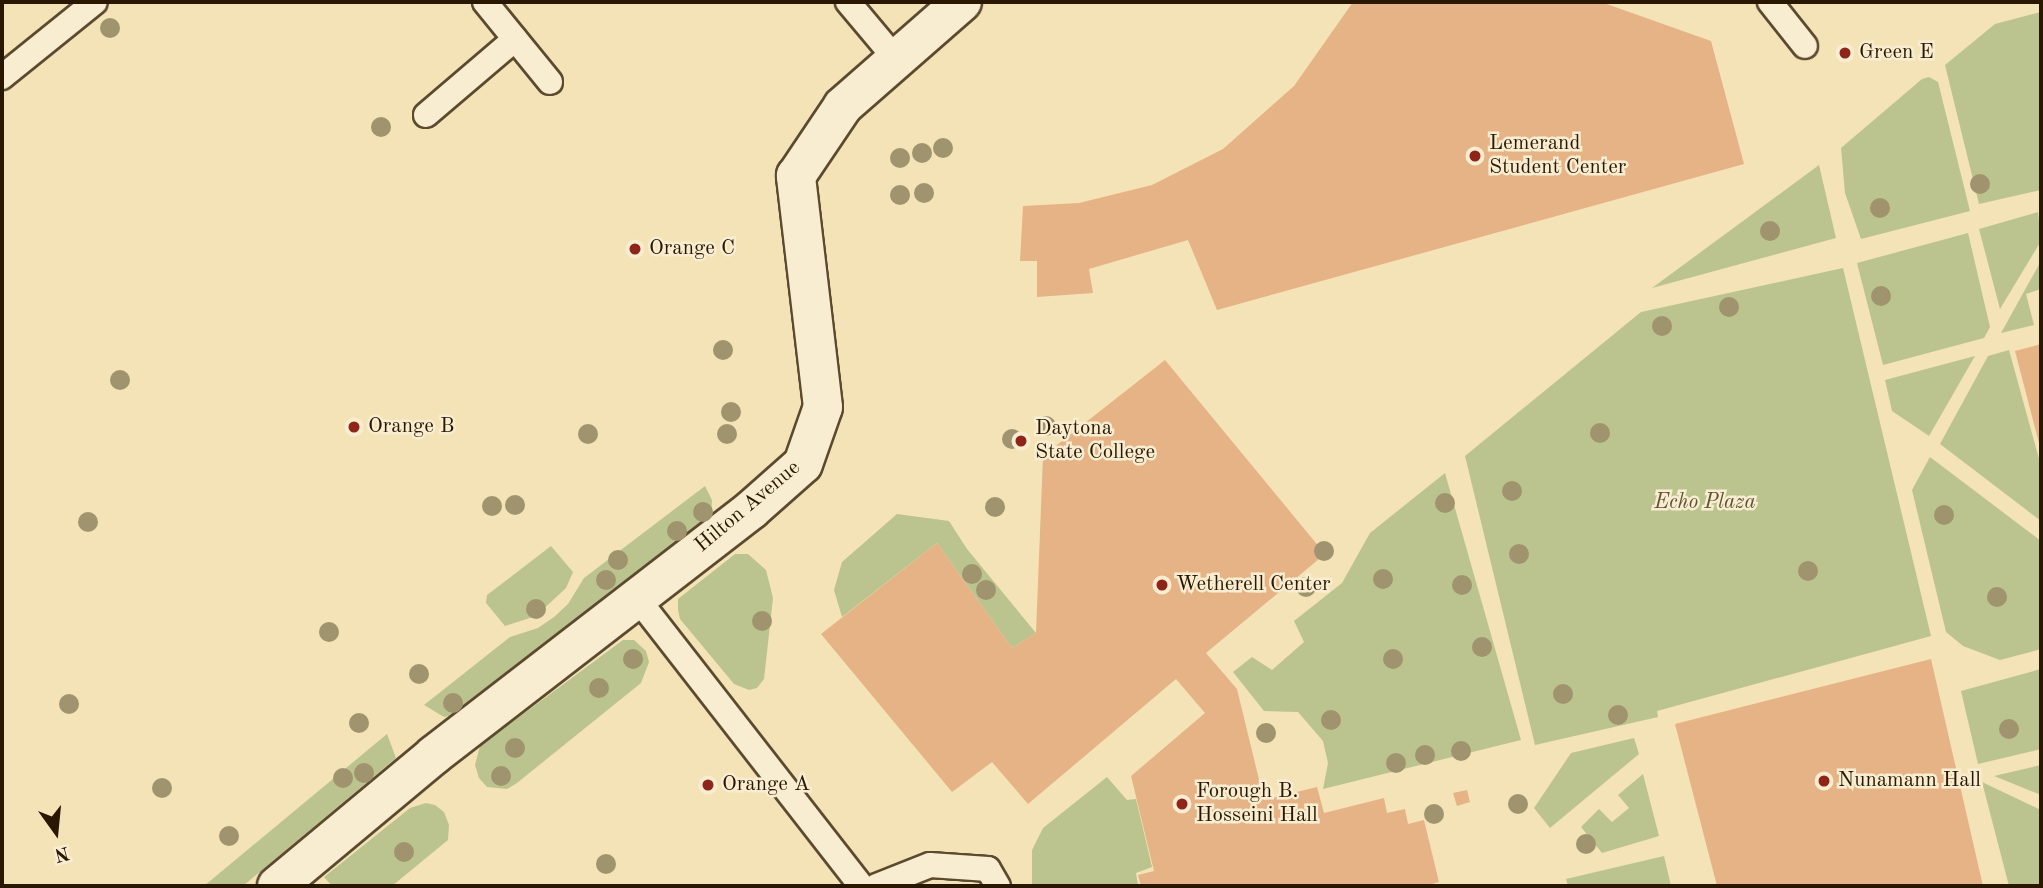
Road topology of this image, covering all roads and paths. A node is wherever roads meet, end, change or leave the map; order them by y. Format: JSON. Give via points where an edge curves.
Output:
{"nodes":[{"id":1,"x":95,"y":2,"type":"edge"},
{"id":2,"x":485,"y":2,"type":"edge"},
{"id":3,"x":848,"y":2,"type":"edge"},
{"id":4,"x":962,"y":2,"type":"edge"},
{"id":5,"x":1770,"y":2,"type":"edge"},
{"id":6,"x":515,"y":39,"type":"junction"},
{"id":7,"x":1805,"y":46,"type":"dead end"},
{"id":8,"x":895,"y":58,"type":"junction"},
{"id":9,"x":2,"y":77,"type":"edge"},
{"id":10,"x":550,"y":82,"type":"dead end"},
{"id":11,"x":426,"y":115,"type":"dead end"},
{"id":12,"x":637,"y":598,"type":"junction"},
{"id":13,"x":277,"y":886,"type":"edge"},
{"id":14,"x":861,"y":886,"type":"edge"},
{"id":15,"x":877,"y":886,"type":"edge"},
{"id":16,"x":998,"y":886,"type":"edge"}],
"edges":[{"from":1,"to":9,"type":"lane"},
{"from":2,"to":6,"type":"lane"},
{"from":3,"to":8,"type":"lane"},
{"from":4,"to":8,"type":"street","name":"Hilton Avenue"},
{"from":5,"to":7,"type":"lane"},
{"from":6,"to":10,"type":"lane"},
{"from":6,"to":11,"type":"lane"},
{"from":8,"to":12,"type":"street","name":"Hilton Avenue","via":[[843,106],[796,176],[823,407],[803,464]]},
{"from":12,"to":13,"type":"street","name":"Hilton Avenue","via":[[434,755]]},
{"from":12,"to":14,"type":"lane"},
{"from":15,"to":16,"type":"lane","via":[[930,865],[988,869]]}]}
